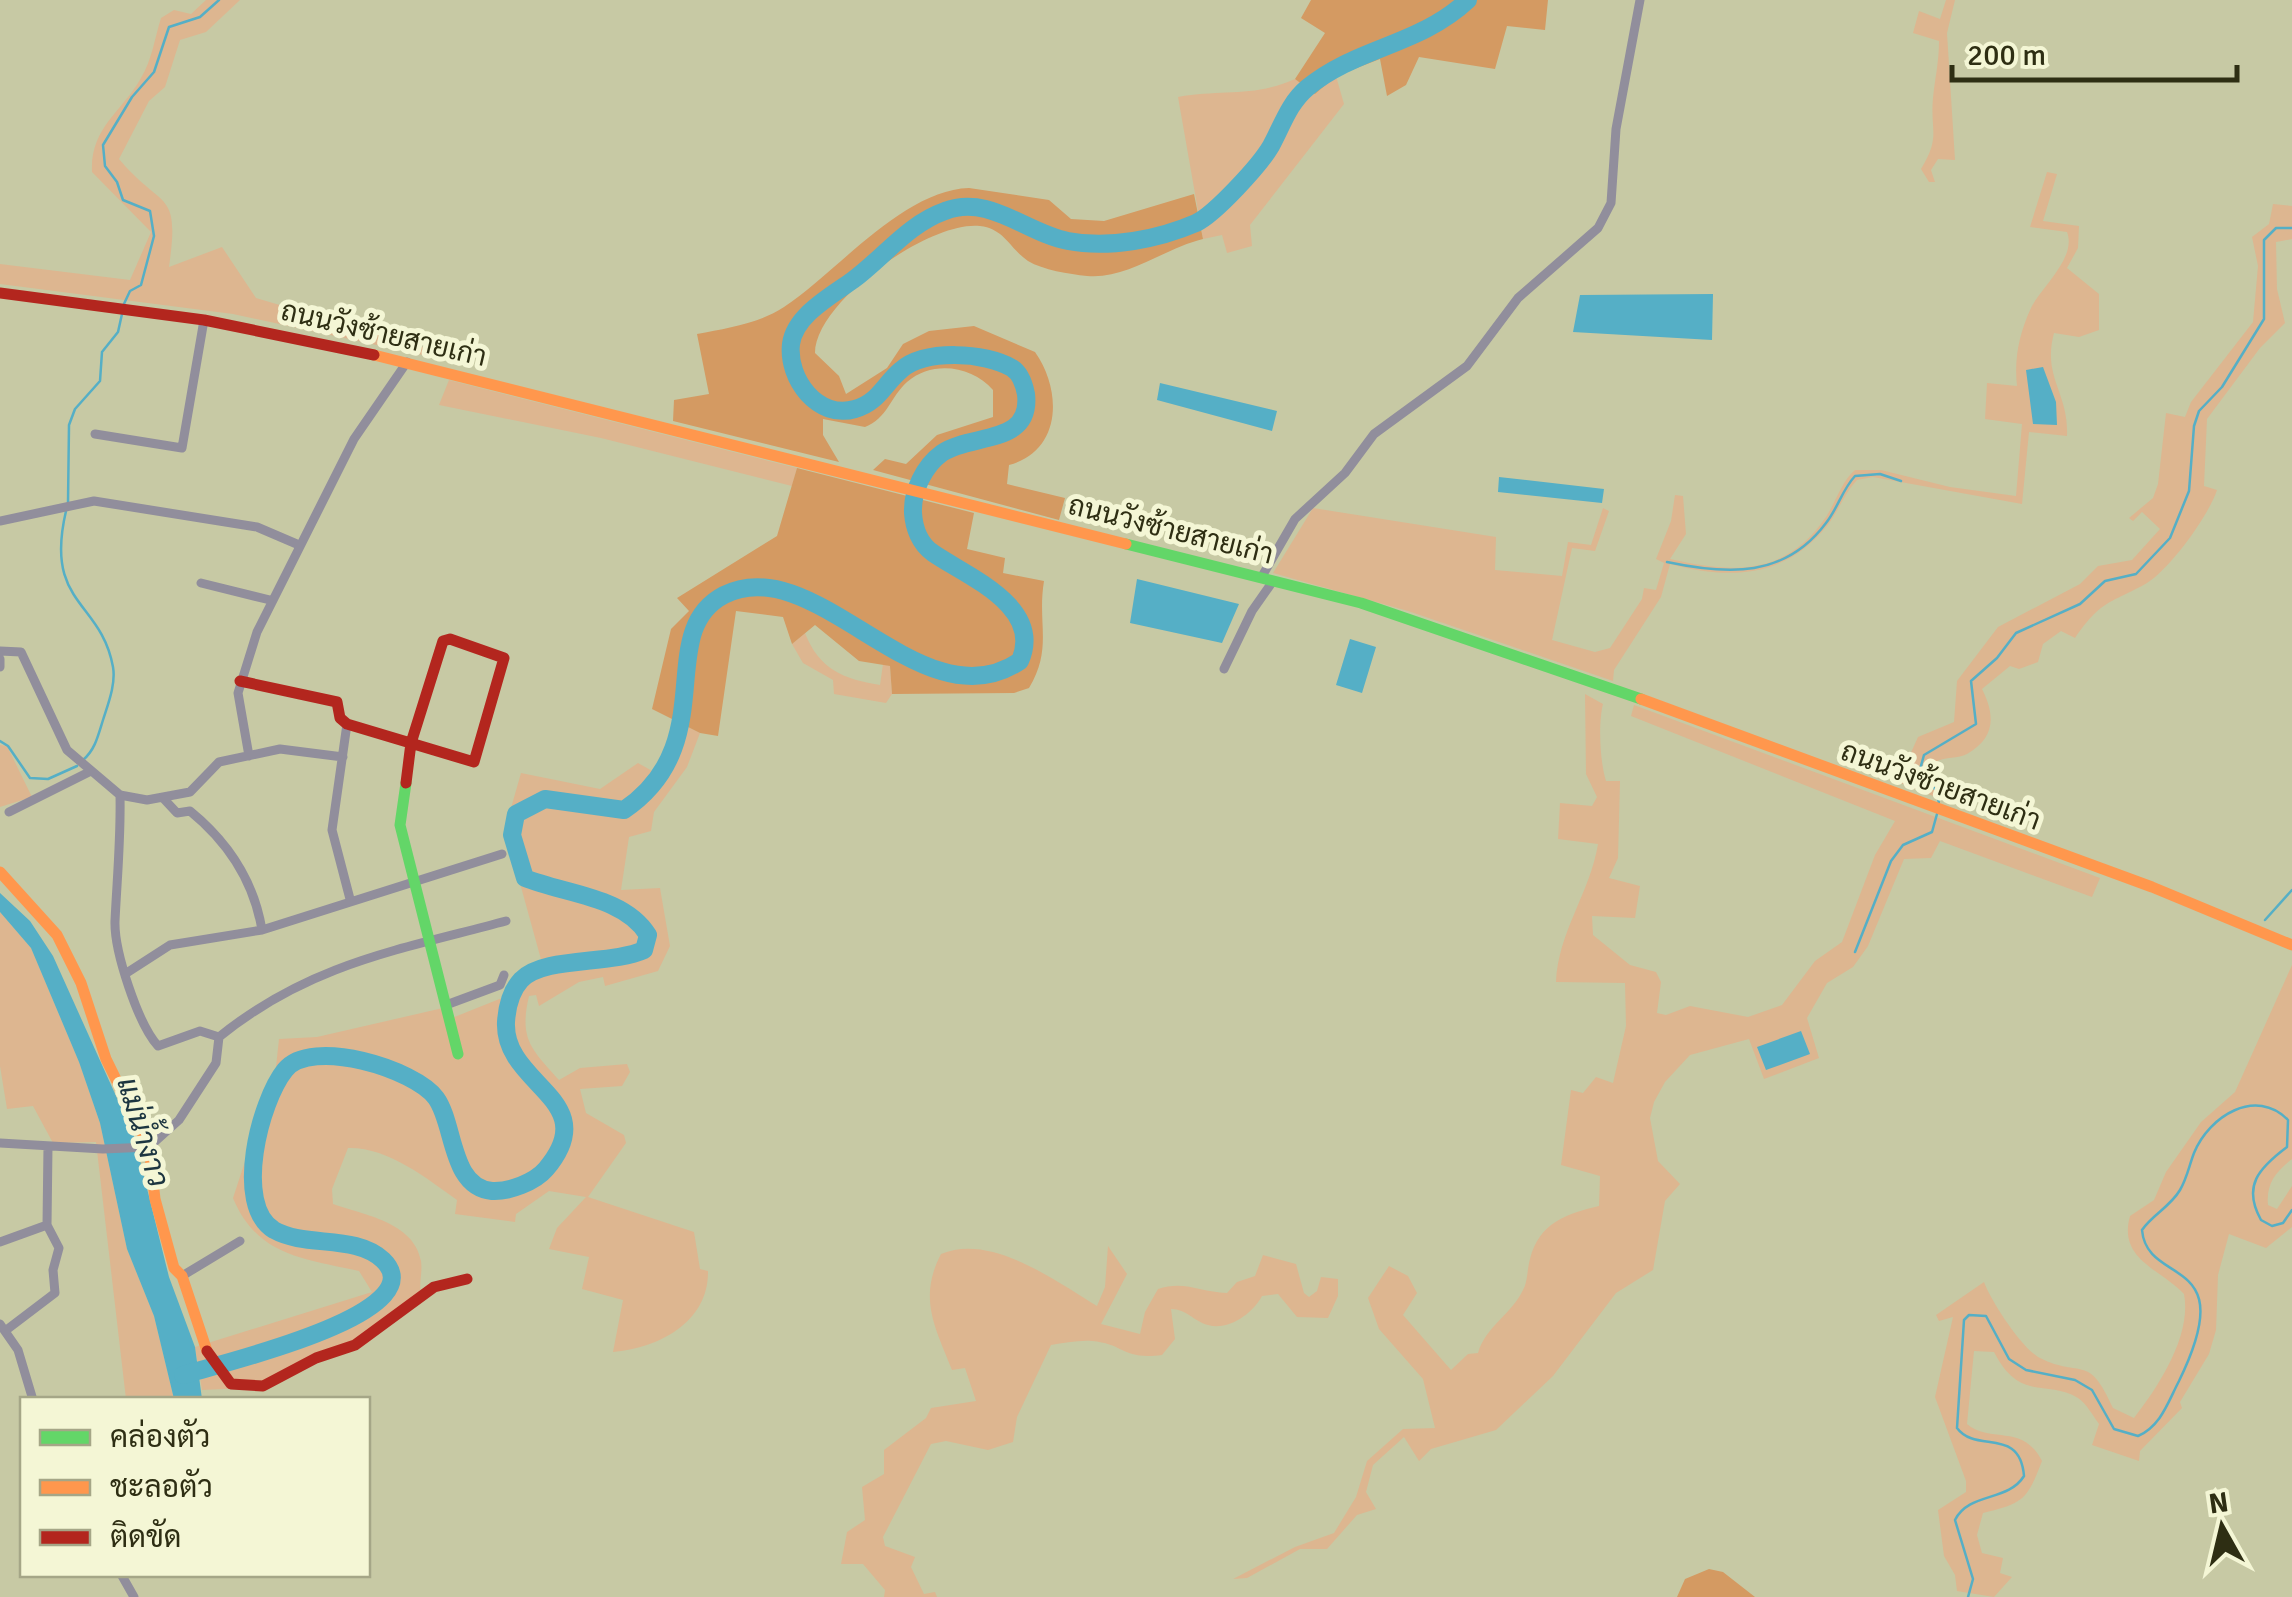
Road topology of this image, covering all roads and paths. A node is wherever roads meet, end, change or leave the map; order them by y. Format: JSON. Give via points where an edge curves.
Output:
{"nodes":[{"id":1,"x":1640,"y":0,"type":"edge"},
{"id":2,"x":0,"y":293,"type":"edge"},
{"id":3,"x":204,"y":320,"type":"junction"},
{"id":4,"x":407,"y":362,"type":"junction"},
{"id":5,"x":95,"y":434,"type":"dead end"},
{"id":6,"x":0,"y":521,"type":"edge"},
{"id":7,"x":299,"y":545,"type":"junction"},
{"id":8,"x":1267,"y":579,"type":"junction"},
{"id":9,"x":201,"y":583,"type":"dead end"},
{"id":10,"x":270,"y":600,"type":"junction"},
{"id":11,"x":0,"y":650,"type":"edge"},
{"id":12,"x":0,"y":659,"type":"edge"},
{"id":13,"x":0,"y":667,"type":"edge"},
{"id":14,"x":1224,"y":669,"type":"dead end"},
{"id":15,"x":240,"y":682,"type":"junction"},
{"id":16,"x":347,"y":724,"type":"junction"},
{"id":17,"x":410,"y":743,"type":"junction"},
{"id":18,"x":249,"y":756,"type":"junction"},
{"id":19,"x":343,"y":757,"type":"junction"},
{"id":20,"x":87,"y":770,"type":"junction"},
{"id":21,"x":120,"y":796,"type":"junction"},
{"id":22,"x":163,"y":798,"type":"junction"},
{"id":23,"x":9,"y":812,"type":"dead end"},
{"id":24,"x":502,"y":854,"type":"dead end"},
{"id":25,"x":0,"y":872,"type":"edge"},
{"id":26,"x":412,"y":881,"type":"junction"},
{"id":27,"x":350,"y":899,"type":"junction"},
{"id":28,"x":506,"y":921,"type":"dead end"},
{"id":29,"x":262,"y":930,"type":"junction"},
{"id":30,"x":428,"y":942,"type":"junction"},
{"id":31,"x":2292,"y":945,"type":"edge"},
{"id":32,"x":126,"y":974,"type":"junction"},
{"id":33,"x":504,"y":974,"type":"dead end"},
{"id":34,"x":446,"y":1005,"type":"junction"},
{"id":35,"x":219,"y":1037,"type":"junction"},
{"id":36,"x":458,"y":1054,"type":"dead end"},
{"id":37,"x":0,"y":1143,"type":"edge"},
{"id":38,"x":48,"y":1146,"type":"junction"},
{"id":39,"x":145,"y":1148,"type":"junction"},
{"id":40,"x":46,"y":1226,"type":"junction"},
{"id":41,"x":0,"y":1242,"type":"edge"},
{"id":42,"x":240,"y":1242,"type":"dead end"},
{"id":43,"x":182,"y":1276,"type":"junction"},
{"id":44,"x":467,"y":1279,"type":"dead end"},
{"id":45,"x":2,"y":1327,"type":"edge"},
{"id":46,"x":33,"y":1397,"type":"edge"}],
"edges":[{"from":1,"to":8,"type":"street","via":[[1616,128],[1611,203],[1598,228],[1518,298],[1467,366],[1374,434],[1295,519]]},
{"from":2,"to":3,"type":"main road","name":"ถนนวังซ้ายสายเก่า"},
{"from":3,"to":4,"type":"main road","name":"ถนนวังซ้ายสายเก่า"},
{"from":3,"to":5,"type":"street","via":[[182,448]]},
{"from":4,"to":7,"type":"street","via":[[354,439]]},
{"from":4,"to":8,"type":"main road","name":"ถนนวังซ้ายสายเก่า"},
{"from":6,"to":7,"type":"street","via":[[94,501],[229,521]]},
{"from":7,"to":10,"type":"street"},
{"from":8,"to":14,"type":"street"},
{"from":8,"to":31,"type":"main road","name":"ถนนวังซ้ายสายเก่า","via":[[1460,634],[2152,887]]},
{"from":9,"to":10,"type":"street"},
{"from":10,"to":15,"type":"street"},
{"from":11,"to":20,"type":"street","via":[[21,652],[50,717]]},
{"from":12,"to":13,"type":"street"},
{"from":15,"to":16,"type":"main road","via":[[337,702]]},
{"from":15,"to":18,"type":"street"},
{"from":16,"to":17,"type":"main road"},
{"from":16,"to":19,"type":"street"},
{"from":17,"to":17,"type":"main road","via":[[474,762],[505,663],[500,653],[443,641]]},
{"from":17,"to":26,"type":"main road","via":[[400,826]]},
{"from":18,"to":19,"type":"street","via":[[288,748]]},
{"from":18,"to":22,"type":"street","via":[[218,762],[190,792]]},
{"from":19,"to":27,"type":"street","via":[[332,842]]},
{"from":20,"to":21,"type":"street"},
{"from":20,"to":23,"type":"street"},
{"from":21,"to":22,"type":"street"},
{"from":21,"to":32,"type":"street","via":[[122,871],[114,925]]},
{"from":22,"to":29,"type":"street","via":[[216,834],[254,889]]},
{"from":24,"to":26,"type":"street"},
{"from":25,"to":39,"type":"main road","via":[[64,947]]},
{"from":26,"to":27,"type":"street"},
{"from":26,"to":30,"type":"main road"},
{"from":27,"to":29,"type":"street"},
{"from":28,"to":30,"type":"street"},
{"from":29,"to":32,"type":"street","via":[[170,945]]},
{"from":30,"to":34,"type":"main road"},
{"from":30,"to":35,"type":"street","via":[[318,973],[258,1005]]},
{"from":32,"to":35,"type":"street","via":[[158,1046],[200,1031]]},
{"from":33,"to":34,"type":"street","via":[[500,985]]},
{"from":34,"to":36,"type":"main road"},
{"from":35,"to":39,"type":"street","via":[[216,1063],[180,1120]]},
{"from":37,"to":38,"type":"street"},
{"from":38,"to":39,"type":"street"},
{"from":38,"to":40,"type":"street"},
{"from":39,"to":43,"type":"main road","via":[[174,1268]]},
{"from":40,"to":41,"type":"street"},
{"from":40,"to":45,"type":"street","via":[[59,1248],[55,1293]]},
{"from":42,"to":43,"type":"street"},
{"from":43,"to":44,"type":"main road","via":[[211,1362],[240,1388],[263,1386],[346,1350],[434,1287]]},
{"from":45,"to":46,"type":"street","via":[[18,1350]]}]}
